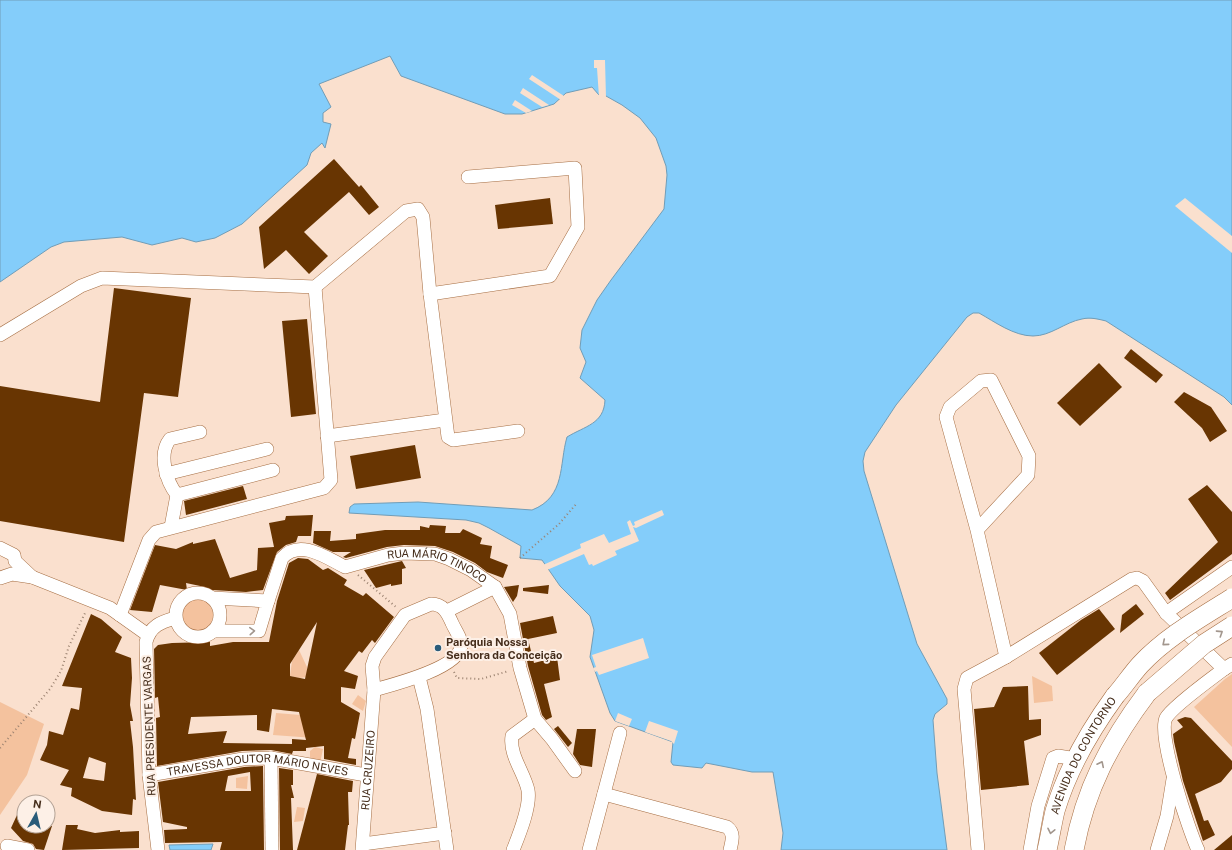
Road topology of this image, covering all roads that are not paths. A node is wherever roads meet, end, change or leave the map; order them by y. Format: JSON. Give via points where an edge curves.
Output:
{"nodes":[{"id":1,"x":468,"y":177,"type":"dead end"},
{"id":2,"x":315,"y":287,"type":"junction"},
{"id":3,"x":430,"y":294,"type":"junction"},
{"id":4,"x":0,"y":335,"type":"edge"},
{"id":5,"x":445,"y":420,"type":"junction"},
{"id":6,"x":518,"y":431,"type":"dead end"},
{"id":7,"x":200,"y":432,"type":"dead end"},
{"id":8,"x":327,"y":436,"type":"junction"},
{"id":9,"x":267,"y":449,"type":"dead end"},
{"id":10,"x":274,"y":470,"type":"dead end"},
{"id":11,"x":166,"y":474,"type":"junction"},
{"id":12,"x":177,"y":495,"type":"junction"},
{"id":13,"x":171,"y":527,"type":"junction"},
{"id":14,"x":977,"y":530,"type":"junction"},
{"id":15,"x":0,"y":548,"type":"edge"},
{"id":16,"x":1232,"y":567,"type":"edge"},
{"id":17,"x":4,"y":574,"type":"edge"},
{"id":18,"x":32,"y":577,"type":"junction"},
{"id":19,"x":495,"y":587,"type":"junction"},
{"id":20,"x":212,"y":598,"type":"junction"},
{"id":21,"x":1232,"y":598,"type":"edge"},
{"id":22,"x":268,"y":601,"type":"junction"},
{"id":23,"x":447,"y":611,"type":"junction"},
{"id":24,"x":1166,"y":613,"type":"junction"},
{"id":25,"x":120,"y":616,"type":"junction"},
{"id":26,"x":175,"y":618,"type":"junction"},
{"id":27,"x":1232,"y":626,"type":"edge"},
{"id":28,"x":213,"y":632,"type":"junction"},
{"id":29,"x":148,"y":635,"type":"junction"},
{"id":30,"x":1006,"y":657,"type":"junction"},
{"id":31,"x":1228,"y":666,"type":"edge"},
{"id":32,"x":419,"y":677,"type":"junction"},
{"id":33,"x":374,"y":690,"type":"junction"},
{"id":34,"x":534,"y":719,"type":"junction"},
{"id":35,"x":620,"y":733,"type":"dead end"},
{"id":36,"x":271,"y":758,"type":"junction"},
{"id":37,"x":1076,"y":759,"type":"junction"},
{"id":38,"x":575,"y":771,"type":"dead end"},
{"id":39,"x":149,"y":774,"type":"junction"},
{"id":40,"x":366,"y":775,"type":"junction"},
{"id":41,"x":1173,"y":778,"type":"junction"},
{"id":42,"x":604,"y":794,"type":"junction"},
{"id":43,"x":446,"y":833,"type":"junction"},
{"id":44,"x":7,"y":846,"type":"dead end"},
{"id":45,"x":363,"y":847,"type":"edge"},
{"id":46,"x":28,"y":850,"type":"edge"},
{"id":47,"x":158,"y":850,"type":"edge"},
{"id":48,"x":272,"y":850,"type":"edge"},
{"id":49,"x":447,"y":850,"type":"edge"},
{"id":50,"x":513,"y":850,"type":"edge"},
{"id":51,"x":589,"y":850,"type":"edge"},
{"id":52,"x":730,"y":850,"type":"edge"},
{"id":53,"x":978,"y":850,"type":"edge"},
{"id":54,"x":1030,"y":850,"type":"edge"},
{"id":55,"x":1047,"y":850,"type":"edge"},
{"id":56,"x":1074,"y":850,"type":"edge"},
{"id":57,"x":1157,"y":850,"type":"edge"},
{"id":58,"x":1198,"y":850,"type":"edge"}],
"edges":[{"from":1,"to":3,"type":"street","via":[[575,168],[578,227],[550,276]]},
{"from":2,"to":3,"type":"street","via":[[406,210],[414,209],[422,212],[423,216]]},
{"from":2,"to":4,"type":"street","via":[[102,278],[81,286]]},
{"from":2,"to":8,"type":"street"},
{"from":3,"to":5,"type":"street"},
{"from":5,"to":6,"type":"street","via":[[448,437],[453,440]]},
{"from":5,"to":8,"type":"street"},
{"from":7,"to":11,"type":"street","via":[[170,439],[165,450]]},
{"from":8,"to":13,"type":"street","via":[[331,480],[324,488]]},
{"from":9,"to":11,"type":"street"},
{"from":10,"to":12,"type":"street"},
{"from":11,"to":12,"type":"street"},
{"from":12,"to":13,"type":"street"},
{"from":13,"to":25,"type":"street","via":[[156,532],[149,540]]},
{"from":14,"to":14,"type":"street","via":[[946,417],[950,407],[981,381],[989,379],[1029,456],[1030,470]]},
{"from":14,"to":30,"type":"street"},
{"from":15,"to":18,"type":"street","via":[[14,555],[15,561]]},
{"from":16,"to":24,"type":"street"},
{"from":17,"to":18,"type":"street"},
{"from":18,"to":25,"type":"street","via":[[110,608]]},
{"from":19,"to":22,"type":"street","name":"RUA MÁRIO TINOCO","via":[[471,570],[435,554],[388,555],[345,567],[312,550],[298,549],[286,553],[282,558]]},
{"from":19,"to":23,"type":"street"},
{"from":19,"to":34,"type":"street","name":"RUA MÁRIO TINOCO","via":[[510,614],[520,668]]},
{"from":20,"to":22,"type":"street"},
{"from":20,"to":26,"type":"street","via":[[206,594],[191,594],[179,603]]},
{"from":20,"to":28,"type":"street","via":[[220,611],[220,619]]},
{"from":21,"to":37,"type":"highway","name":"AVENIDA DO CONTORNO","one_way":true,"bridge":true,"via":[[1187,626],[1141,664],[1097,720]]},
{"from":28,"to":22,"type":"street","one_way":true,"via":[[259,631]]},
{"from":23,"to":32,"type":"street","via":[[462,644],[460,651],[450,662]]},
{"from":23,"to":33,"type":"street","name":"RUA CRUZEIRO","via":[[439,605],[432,604],[405,615],[375,657],[372,666]]},
{"from":24,"to":30,"type":"street","via":[[1143,581],[1132,579]]},
{"from":24,"to":31,"type":"street"},
{"from":25,"to":29,"type":"street"},
{"from":26,"to":28,"type":"street","via":[[181,630],[194,638],[201,638]]},
{"from":26,"to":29,"type":"street","via":[[159,623]]},
{"from":56,"to":27,"type":"highway","name":"AVENIDA DO CONTORNO","one_way":true,"bridge":true,"via":[[1081,820],[1100,765],[1123,725],[1146,693],[1204,644]]},
{"from":29,"to":39,"type":"street","name":"RUA PRESIDENTE VARGAS","via":[[146,642]]},
{"from":30,"to":53,"type":"street","via":[[967,678],[964,689]]},
{"from":31,"to":41,"type":"street","via":[[1166,719],[1164,731]]},
{"from":32,"to":33,"type":"street"},
{"from":32,"to":43,"type":"street","via":[[427,709]]},
{"from":33,"to":40,"type":"street","name":"RUA CRUZEIRO"},
{"from":34,"to":38,"type":"street"},
{"from":34,"to":50,"type":"street","via":[[512,739],[512,749],[526,783],[529,800]]},
{"from":35,"to":42,"type":"street"},
{"from":36,"to":39,"type":"street","name":"TRAVESSA DOUTOR MÁRIO NEVES","via":[[243,759]]},
{"from":36,"to":40,"type":"street","name":"TRAVESSA DOUTOR MÁRIO NEVES"},
{"from":36,"to":48,"type":"street"},
{"from":37,"to":54,"type":"street","via":[[1058,756],[1053,758],[1038,806]]},
{"from":37,"to":55,"type":"highway","name":"AVENIDA DO CONTORNO","one_way":true,"via":[[1056,810]]},
{"from":39,"to":47,"type":"street","name":"RUA PRESIDENTE VARGAS"},
{"from":40,"to":45,"type":"street","name":"RUA CRUZEIRO"},
{"from":41,"to":57,"type":"street","via":[[1167,816]]},
{"from":41,"to":58,"type":"street"},
{"from":42,"to":51,"type":"street"},
{"from":42,"to":52,"type":"street","via":[[726,827],[733,835]]},
{"from":43,"to":45,"type":"street"},
{"from":43,"to":49,"type":"street"},
{"from":44,"to":46,"type":"street"}]}
